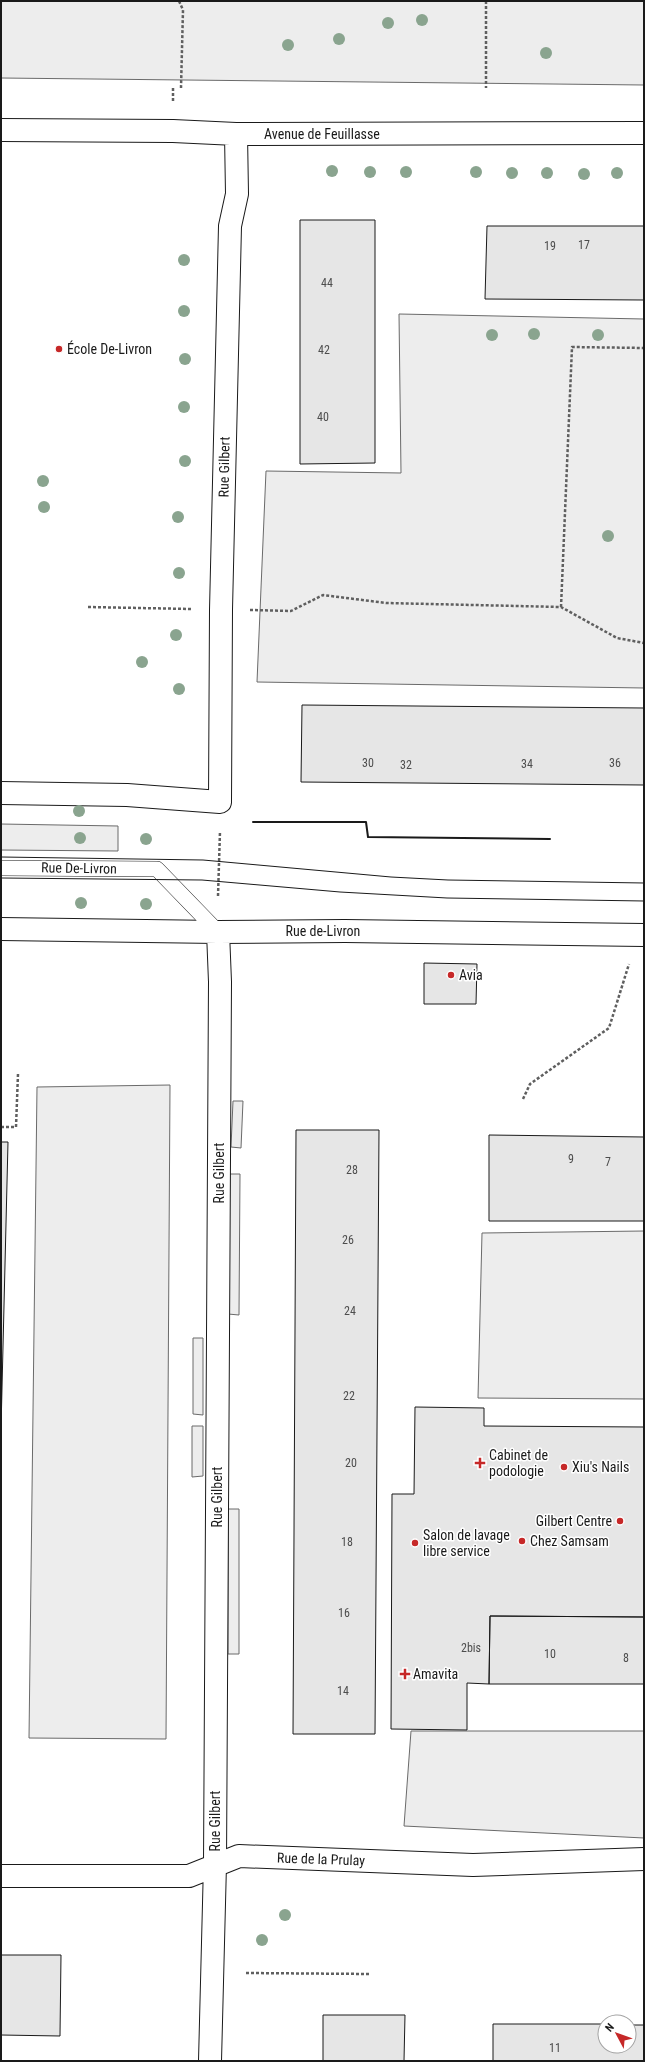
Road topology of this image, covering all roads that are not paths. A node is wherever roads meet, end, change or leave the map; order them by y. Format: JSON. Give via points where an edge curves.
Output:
{"nodes":[{"id":1,"x":1,"y":130,"type":"edge"},
{"id":2,"x":644,"y":133,"type":"edge"},
{"id":3,"x":236,"y":134,"type":"junction"},
{"id":4,"x":1,"y":793,"type":"edge"},
{"id":5,"x":1,"y":868,"type":"edge"},
{"id":6,"x":1,"y":929,"type":"edge"},
{"id":7,"x":218,"y":932,"type":"junction"},
{"id":8,"x":644,"y":935,"type":"edge"},
{"id":9,"x":644,"y":1859,"type":"edge"},
{"id":10,"x":215,"y":1864,"type":"junction"},
{"id":11,"x":1,"y":1876,"type":"edge"},
{"id":12,"x":210,"y":2061,"type":"edge"}],
"edges":[{"from":1,"to":3,"type":"street","name":"Avenue de Feuillasse"},
{"from":2,"to":3,"type":"street","name":"Avenue de Feuillasse"},
{"from":3,"to":4,"type":"street","name":"Rue Gilbert","via":[[237,194],[230,226],[229,258],[221,610],[220,802],[127,795]]},
{"from":5,"to":7,"type":"lane","name":"Rue De-Livron","via":[[158,869]]},
{"from":6,"to":7,"type":"street","name":"Rue de-Livron"},
{"from":7,"to":8,"type":"street","name":"Rue de-Livron"},
{"from":7,"to":10,"type":"street","name":"Rue Gilbert","via":[[220,998]]},
{"from":9,"to":10,"type":"street","name":"Rue de la Prulay","via":[[466,1865],[239,1856]]},
{"from":10,"to":11,"type":"street","name":"Rue de la Prulay","via":[[189,1876]]},
{"from":10,"to":12,"type":"street","name":"Rue Gilbert"}]}
